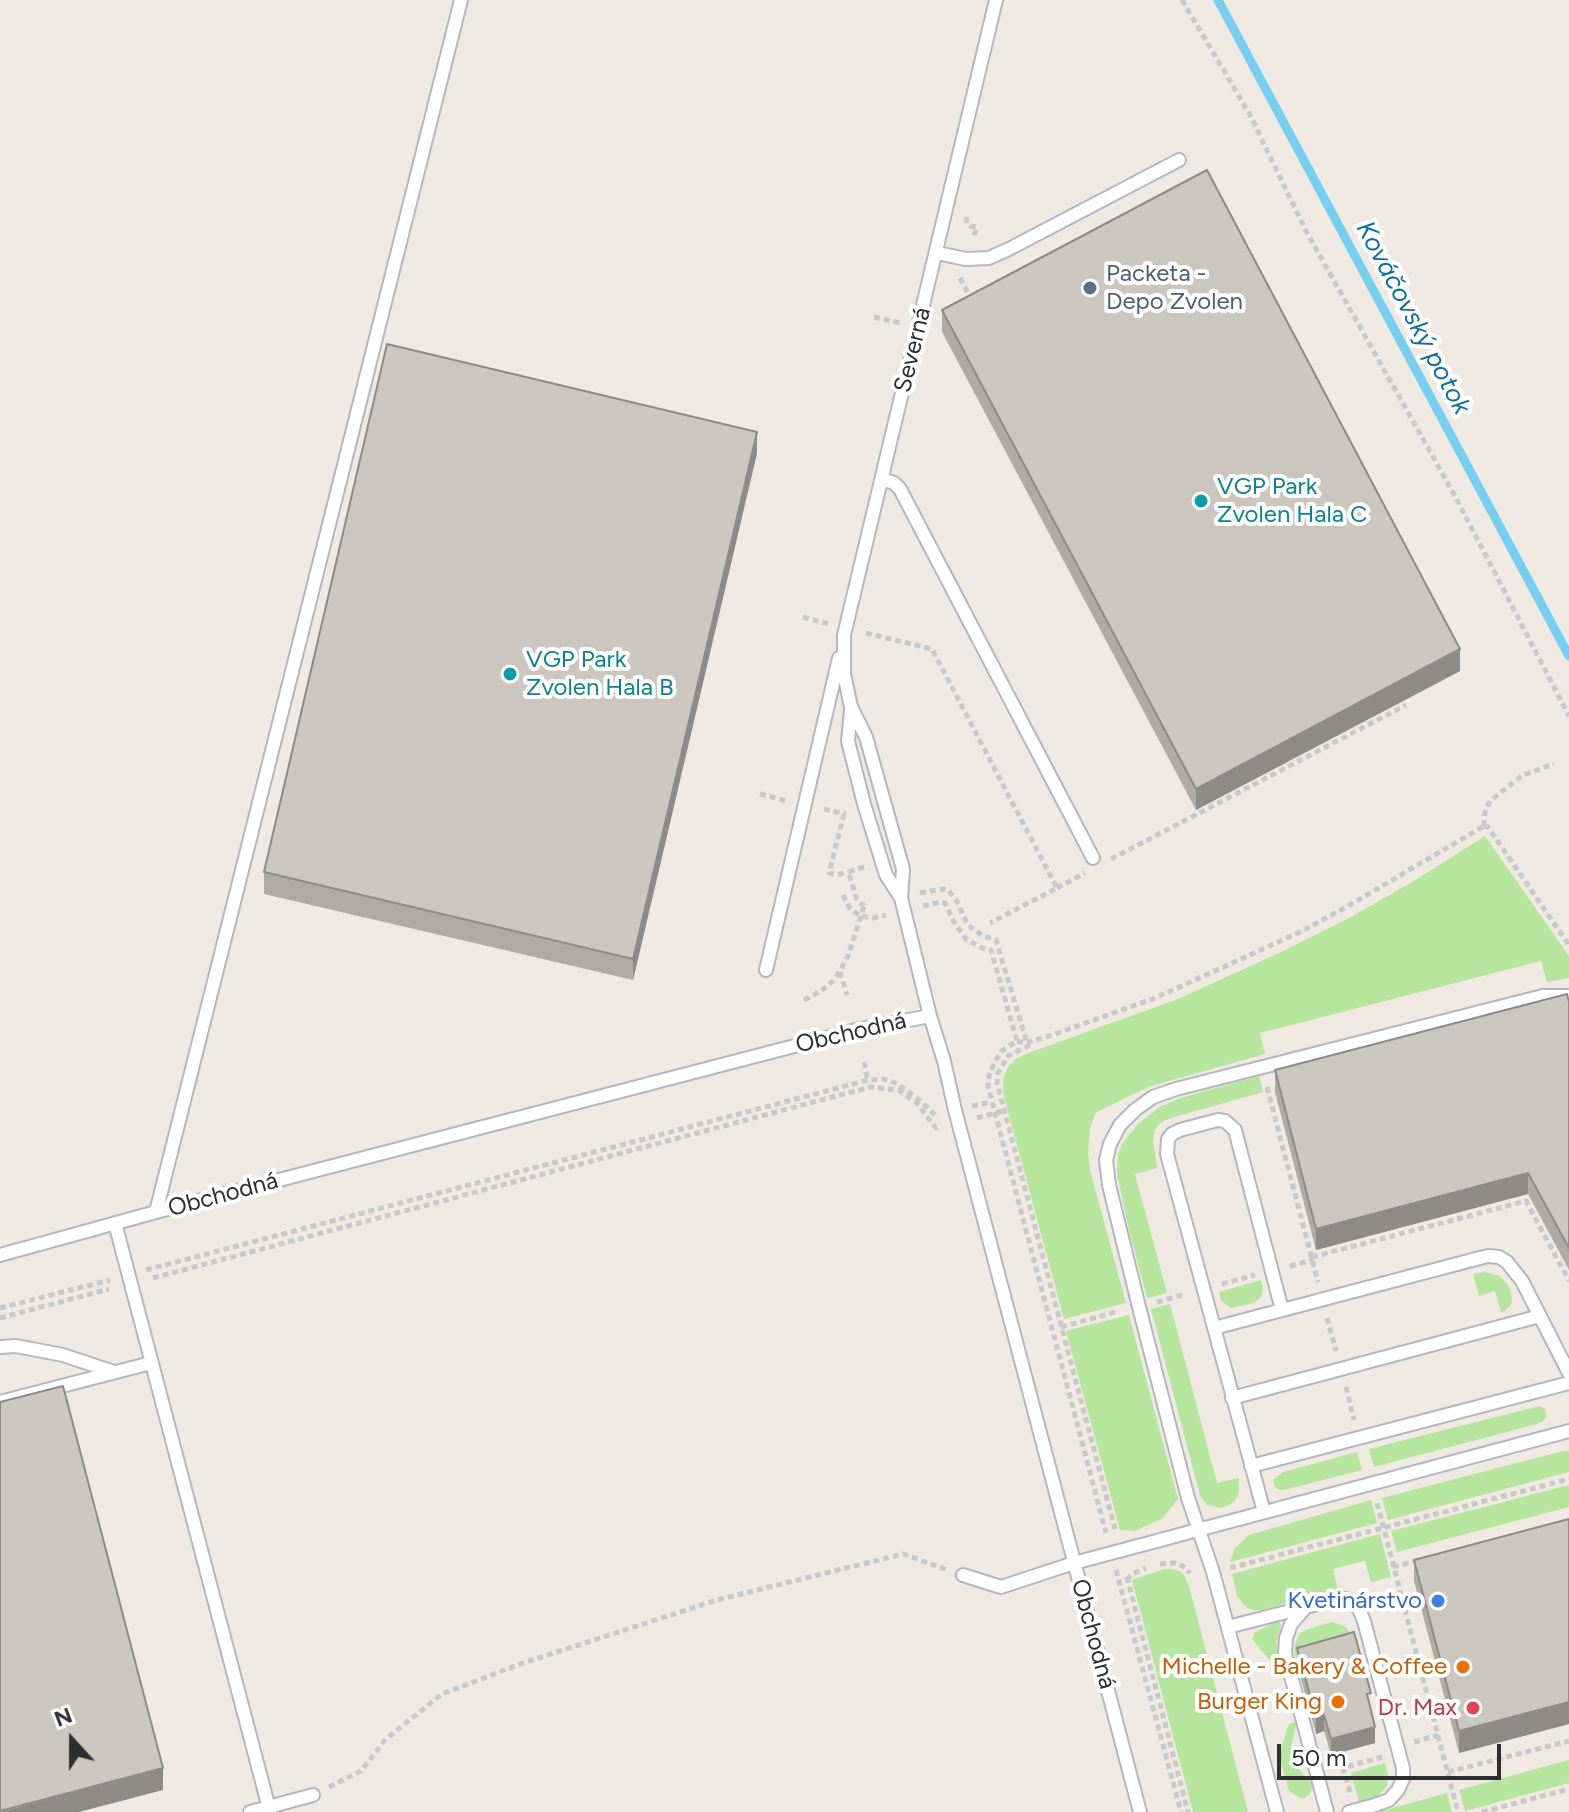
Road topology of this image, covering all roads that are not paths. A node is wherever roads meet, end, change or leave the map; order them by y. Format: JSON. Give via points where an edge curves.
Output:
{"nodes":[{"id":1,"x":461,"y":0,"type":"edge"},
{"id":2,"x":996,"y":0,"type":"edge"},
{"id":3,"x":1179,"y":160,"type":"dead end"},
{"id":4,"x":937,"y":253,"type":"junction"},
{"id":5,"x":882,"y":479,"type":"junction"},
{"id":6,"x":845,"y":631,"type":"junction"},
{"id":7,"x":851,"y":707,"type":"junction"},
{"id":8,"x":1096,"y":862,"type":"road end"},
{"id":9,"x":903,"y":904,"type":"junction"},
{"id":10,"x":766,"y":970,"type":"dead end"},
{"id":11,"x":1569,"y":996,"type":"edge"},
{"id":12,"x":930,"y":1016,"type":"junction"},
{"id":13,"x":156,"y":1212,"type":"junction"},
{"id":14,"x":115,"y":1223,"type":"junction"},
{"id":15,"x":0,"y":1255,"type":"edge"},
{"id":16,"x":1282,"y":1310,"type":"junction"},
{"id":17,"x":1540,"y":1316,"type":"junction"},
{"id":18,"x":1214,"y":1328,"type":"junction"},
{"id":19,"x":0,"y":1347,"type":"edge"},
{"id":20,"x":151,"y":1363,"type":"junction"},
{"id":21,"x":114,"y":1372,"type":"junction"},
{"id":22,"x":1569,"y":1373,"type":"edge"},
{"id":23,"x":1569,"y":1383,"type":"edge"},
{"id":24,"x":1232,"y":1398,"type":"junction"},
{"id":25,"x":0,"y":1402,"type":"edge"},
{"id":26,"x":1569,"y":1431,"type":"edge"},
{"id":27,"x":1251,"y":1466,"type":"junction"},
{"id":28,"x":1264,"y":1512,"type":"junction"},
{"id":29,"x":1199,"y":1531,"type":"junction"},
{"id":30,"x":1074,"y":1563,"type":"junction"},
{"id":31,"x":963,"y":1575,"type":"road end"},
{"id":32,"x":1308,"y":1606,"type":"junction"},
{"id":33,"x":1228,"y":1627,"type":"junction"},
{"id":34,"x":313,"y":1795,"type":"road end"},
{"id":35,"x":1351,"y":1808,"type":"edge"},
{"id":36,"x":269,"y":1810,"type":"edge"},
{"id":37,"x":250,"y":1812,"type":"edge"},
{"id":38,"x":1140,"y":1812,"type":"edge"},
{"id":39,"x":1277,"y":1812,"type":"edge"},
{"id":40,"x":1327,"y":1812,"type":"edge"}],
"edges":[{"from":1,"to":13,"type":"lane"},
{"from":2,"to":4,"type":"lane","name":"Severná"},
{"from":3,"to":4,"type":"lane","via":[[989,258]]},
{"from":4,"to":5,"type":"lane","name":"Severná"},
{"from":5,"to":6,"type":"lane","name":"Severná"},
{"from":5,"to":8,"type":"lane","via":[[900,489]]},
{"from":6,"to":7,"type":"lane","name":"Severná","via":[[844,674]]},
{"from":6,"to":10,"type":"lane"},
{"from":7,"to":9,"type":"lane","name":"Severná","via":[[866,737],[903,869]]},
{"from":7,"to":9,"type":"lane","name":"Severná","via":[[848,741],[864,804],[886,875]]},
{"from":9,"to":12,"type":"lane","name":"Severná"},
{"from":11,"to":29,"type":"lane","via":[[1543,996],[1176,1089],[1153,1097],[1120,1125],[1106,1160],[1109,1185]]},
{"from":12,"to":13,"type":"lane","name":"Obchodná","via":[[841,1033]]},
{"from":12,"to":30,"type":"lane","name":"Obchodná"},
{"from":13,"to":14,"type":"lane","name":"Obchodná"},
{"from":14,"to":15,"type":"lane","name":"Obchodná"},
{"from":14,"to":20,"type":"lane"},
{"from":16,"to":17,"type":"lane","via":[[1488,1256],[1499,1257],[1515,1271]]},
{"from":16,"to":18,"type":"lane"},
{"from":16,"to":18,"type":"lane","via":[[1238,1137],[1230,1124],[1218,1120],[1180,1130],[1166,1146]]},
{"from":17,"to":22,"type":"lane"},
{"from":17,"to":24,"type":"lane"},
{"from":18,"to":24,"type":"lane"},
{"from":19,"to":21,"type":"lane","via":[[63,1355]]},
{"from":20,"to":21,"type":"lane"},
{"from":20,"to":36,"type":"lane"},
{"from":21,"to":25,"type":"lane"},
{"from":23,"to":27,"type":"lane"},
{"from":24,"to":27,"type":"lane"},
{"from":26,"to":28,"type":"lane"},
{"from":27,"to":28,"type":"lane"},
{"from":28,"to":29,"type":"lane"},
{"from":29,"to":30,"type":"lane"},
{"from":29,"to":33,"type":"lane"},
{"from":30,"to":31,"type":"lane","via":[[1001,1587]]},
{"from":30,"to":38,"type":"lane","name":"Obchodná"},
{"from":32,"to":33,"type":"lane"},
{"from":32,"to":35,"type":"lane","via":[[1341,1598],[1359,1609],[1403,1768],[1403,1779],[1389,1800]]},
{"from":32,"to":40,"type":"lane","via":[[1291,1624],[1285,1653]]},
{"from":33,"to":39,"type":"lane"},
{"from":34,"to":36,"type":"lane"},
{"from":36,"to":37,"type":"lane"}]}
